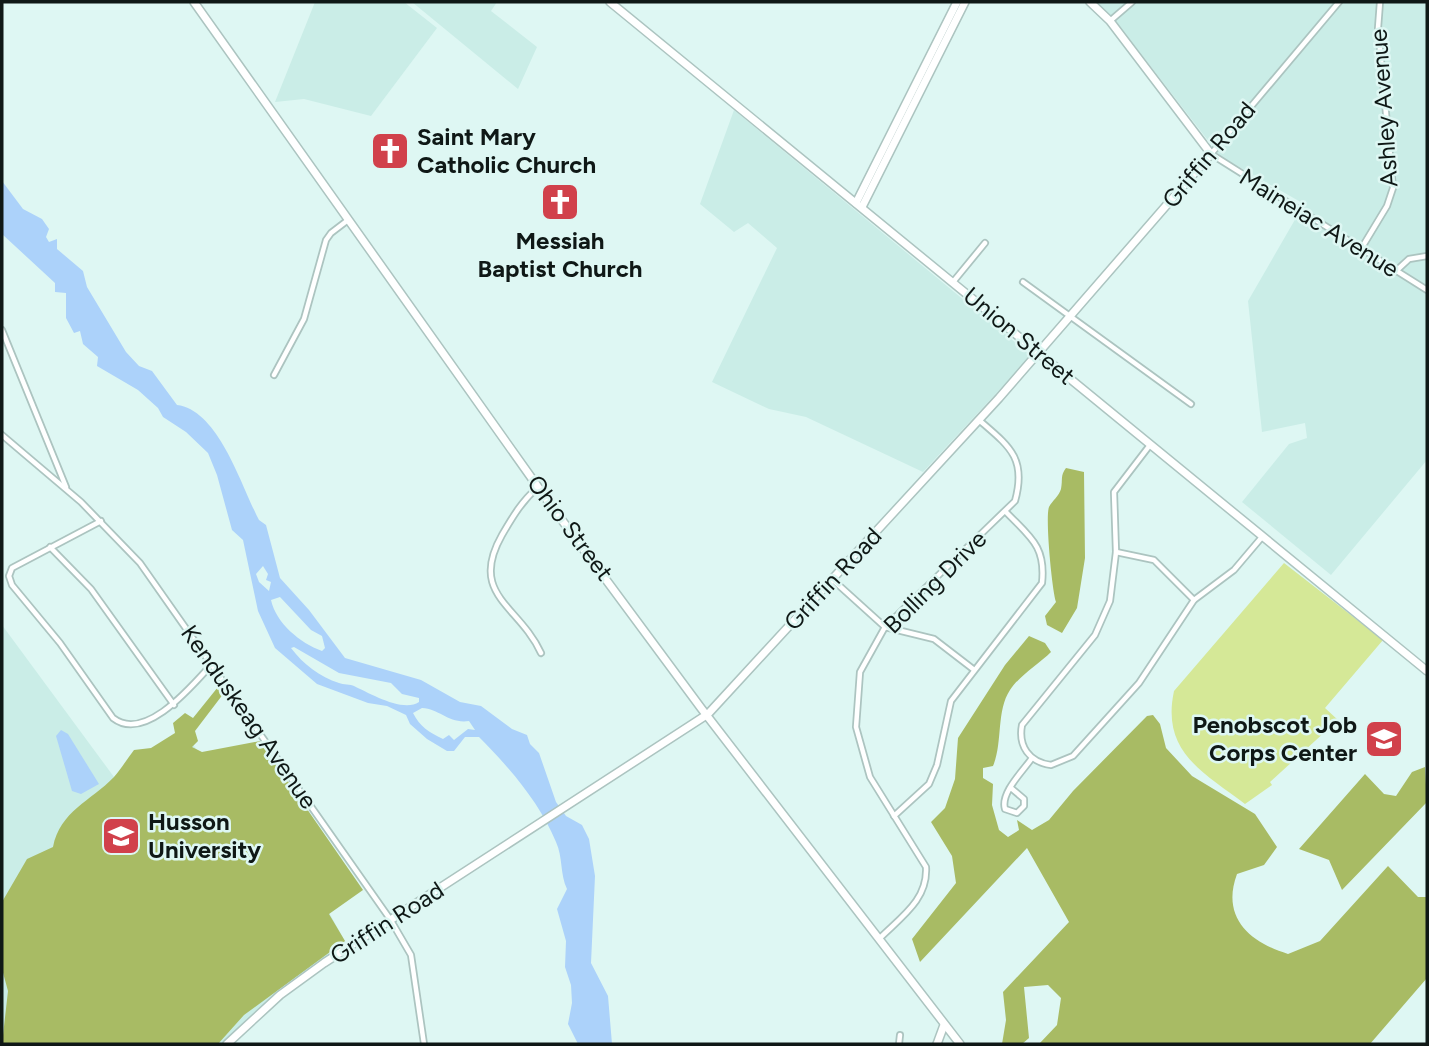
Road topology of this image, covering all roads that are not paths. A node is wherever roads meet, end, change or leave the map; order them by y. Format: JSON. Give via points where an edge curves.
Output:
{"nodes":[{"id":1,"x":194,"y":2,"type":"edge"},
{"id":2,"x":610,"y":2,"type":"edge"},
{"id":3,"x":957,"y":2,"type":"edge"},
{"id":4,"x":965,"y":2,"type":"edge"},
{"id":5,"x":1090,"y":2,"type":"edge"},
{"id":6,"x":1132,"y":2,"type":"edge"},
{"id":7,"x":1339,"y":2,"type":"edge"},
{"id":8,"x":1380,"y":2,"type":"edge"},
{"id":9,"x":1110,"y":21,"type":"junction"},
{"id":10,"x":1211,"y":154,"type":"junction"},
{"id":11,"x":859,"y":205,"type":"junction"},
{"id":12,"x":348,"y":219,"type":"junction"},
{"id":13,"x":985,"y":243,"type":"dead end"},
{"id":14,"x":1362,"y":249,"type":"junction"},
{"id":15,"x":1427,"y":256,"type":"edge"},
{"id":16,"x":1396,"y":271,"type":"junction"},
{"id":17,"x":953,"y":282,"type":"junction"},
{"id":18,"x":1023,"y":282,"type":"dead end"},
{"id":19,"x":1427,"y":290,"type":"edge"},
{"id":20,"x":1072,"y":317,"type":"junction"},
{"id":21,"x":2,"y":330,"type":"edge"},
{"id":22,"x":1039,"y":353,"type":"junction"},
{"id":23,"x":274,"y":375,"type":"dead end"},
{"id":24,"x":1191,"y":404,"type":"dead end"},
{"id":25,"x":979,"y":420,"type":"junction"},
{"id":26,"x":2,"y":435,"type":"edge"},
{"id":27,"x":1151,"y":444,"type":"junction"},
{"id":28,"x":538,"y":487,"type":"junction"},
{"id":29,"x":66,"y":489,"type":"junction"},
{"id":30,"x":1006,"y":512,"type":"junction"},
{"id":31,"x":101,"y":521,"type":"junction"},
{"id":32,"x":1264,"y":536,"type":"junction"},
{"id":33,"x":50,"y":547,"type":"junction"},
{"id":34,"x":1116,"y":552,"type":"junction"},
{"id":35,"x":833,"y":580,"type":"junction"},
{"id":36,"x":1194,"y":600,"type":"junction"},
{"id":37,"x":885,"y":626,"type":"junction"},
{"id":38,"x":541,"y":653,"type":"dead end"},
{"id":39,"x":212,"y":664,"type":"junction"},
{"id":40,"x":973,"y":668,"type":"junction"},
{"id":41,"x":1427,"y":671,"type":"edge"},
{"id":42,"x":174,"y":705,"type":"junction"},
{"id":43,"x":708,"y":715,"type":"junction"},
{"id":44,"x":1032,"y":758,"type":"junction"},
{"id":45,"x":1011,"y":788,"type":"junction"},
{"id":46,"x":894,"y":816,"type":"junction"},
{"id":47,"x":390,"y":919,"type":"junction"},
{"id":48,"x":879,"y":939,"type":"junction"},
{"id":49,"x":944,"y":1024,"type":"junction"},
{"id":50,"x":900,"y":1035,"type":"dead end"},
{"id":51,"x":227,"y":1044,"type":"edge"},
{"id":52,"x":424,"y":1044,"type":"edge"},
{"id":53,"x":899,"y":1044,"type":"edge"},
{"id":54,"x":937,"y":1044,"type":"edge"},
{"id":55,"x":960,"y":1044,"type":"edge"}],
"edges":[{"from":1,"to":12,"type":"street","name":"Ohio Street"},
{"from":2,"to":11,"type":"street","name":"Union Street"},
{"from":3,"to":11,"type":"street"},
{"from":4,"to":11,"type":"street"},
{"from":5,"to":9,"type":"street"},
{"from":6,"to":9,"type":"street"},
{"from":7,"to":10,"type":"street","name":"Griffin Road"},
{"from":8,"to":14,"type":"street","name":"Ashley Avenue","via":[[1378,28],[1394,188]]},
{"from":9,"to":10,"type":"street"},
{"from":10,"to":14,"type":"street","name":"Maineiac Avenue"},
{"from":10,"to":20,"type":"street","name":"Griffin Road"},
{"from":11,"to":17,"type":"street","name":"Union Street"},
{"from":12,"to":23,"type":"street","via":[[326,240],[304,319]]},
{"from":12,"to":28,"type":"street","name":"Ohio Street"},
{"from":13,"to":17,"type":"street"},
{"from":14,"to":16,"type":"street","name":"Maineiac Avenue"},
{"from":15,"to":16,"type":"street","via":[[1409,259]]},
{"from":16,"to":19,"type":"street","name":"Maineiac Avenue"},
{"from":17,"to":22,"type":"street","name":"Union Street"},
{"from":18,"to":20,"type":"street"},
{"from":20,"to":22,"type":"street","name":"Griffin Road"},
{"from":20,"to":24,"type":"street"},
{"from":21,"to":29,"type":"street"},
{"from":22,"to":25,"type":"street","name":"Griffin Road"},
{"from":22,"to":27,"type":"street","name":"Union Street"},
{"from":25,"to":30,"type":"street","name":"Bolling Drive","via":[[1015,453],[1019,485]]},
{"from":25,"to":35,"type":"street","name":"Griffin Road"},
{"from":26,"to":29,"type":"street","name":"Kenduskeag Avenue"},
{"from":27,"to":32,"type":"street","name":"Union Street"},
{"from":27,"to":34,"type":"street","via":[[1114,492]]},
{"from":28,"to":38,"type":"street","via":[[514,513],[493,551],[489,571],[496,590]]},
{"from":28,"to":43,"type":"street","name":"Ohio Street"},
{"from":29,"to":31,"type":"street","name":"Kenduskeag Avenue"},
{"from":30,"to":37,"type":"street","name":"Bolling Drive"},
{"from":30,"to":40,"type":"street","via":[[1039,545],[1042,583]]},
{"from":31,"to":33,"type":"street"},
{"from":31,"to":39,"type":"street","name":"Kenduskeag Avenue","via":[[140,563]]},
{"from":32,"to":36,"type":"street","via":[[1234,570]]},
{"from":32,"to":41,"type":"street","name":"Union Street"},
{"from":33,"to":42,"type":"street","via":[[91,589]]},
{"from":33,"to":42,"type":"street","via":[[12,568],[12,585],[61,643],[113,718],[132,725]]},
{"from":34,"to":36,"type":"street","via":[[1154,560]]},
{"from":34,"to":44,"type":"street","via":[[1110,601],[1095,635],[1024,720],[1021,741]]},
{"from":35,"to":37,"type":"street"},
{"from":35,"to":43,"type":"street","name":"Griffin Road"},
{"from":36,"to":44,"type":"street","via":[[1139,682],[1073,756],[1051,765]]},
{"from":37,"to":40,"type":"street","via":[[934,639]]},
{"from":37,"to":46,"type":"street","name":"Bolling Drive","via":[[860,672],[856,727],[870,777]]},
{"from":39,"to":42,"type":"street"},
{"from":39,"to":47,"type":"street","name":"Kenduskeag Avenue"},
{"from":40,"to":46,"type":"street","via":[[951,701],[929,784]]},
{"from":43,"to":47,"type":"street","name":"Griffin Road"},
{"from":43,"to":48,"type":"street","name":"Ohio Street"},
{"from":44,"to":45,"type":"street"},
{"from":45,"to":45,"type":"street","via":[[1004,806],[1017,813],[1024,799]]},
{"from":46,"to":48,"type":"street","name":"Bolling Drive","via":[[926,867],[927,882],[922,896]]},
{"from":47,"to":51,"type":"street","name":"Griffin Road","via":[[279,995]]},
{"from":47,"to":52,"type":"street","name":"Kenduskeag Avenue","via":[[411,955]]},
{"from":48,"to":49,"type":"street","name":"Ohio Street"},
{"from":49,"to":54,"type":"street"},
{"from":49,"to":55,"type":"street","name":"Ohio Street"},
{"from":50,"to":53,"type":"street"}]}
